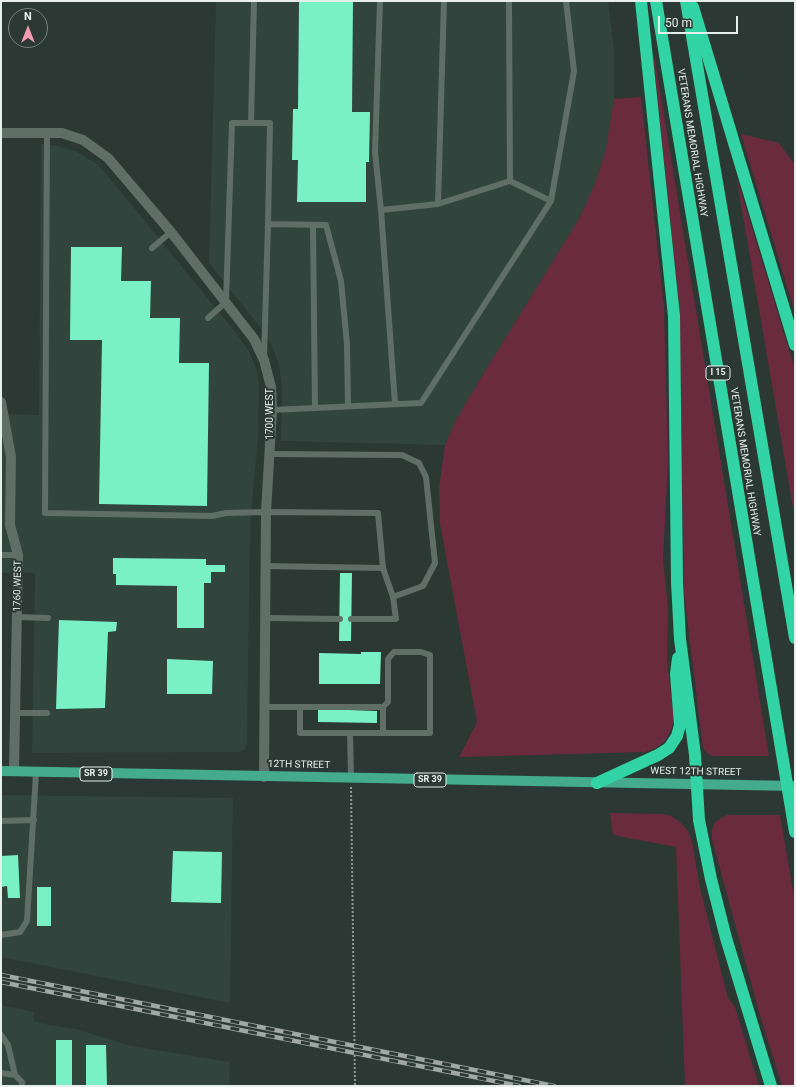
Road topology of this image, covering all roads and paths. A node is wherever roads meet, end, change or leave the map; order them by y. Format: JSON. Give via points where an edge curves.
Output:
{"nodes":[{"id":1,"x":254,"y":1,"type":"edge"},
{"id":2,"x":380,"y":1,"type":"edge"},
{"id":3,"x":444,"y":1,"type":"edge"},
{"id":4,"x":509,"y":1,"type":"edge"},
{"id":5,"x":566,"y":1,"type":"edge"},
{"id":6,"x":641,"y":1,"type":"edge"},
{"id":7,"x":656,"y":1,"type":"edge"},
{"id":8,"x":686,"y":1,"type":"edge"},
{"id":9,"x":691,"y":1,"type":"edge"},
{"id":10,"x":252,"y":123,"type":"junction"},
{"id":11,"x":1,"y":133,"type":"edge"},
{"id":12,"x":47,"y":134,"type":"junction"},
{"id":13,"x":510,"y":182,"type":"junction"},
{"id":14,"x":551,"y":201,"type":"junction"},
{"id":15,"x":438,"y":204,"type":"junction"},
{"id":16,"x":382,"y":210,"type":"junction"},
{"id":17,"x":268,"y":224,"type":"junction"},
{"id":18,"x":313,"y":225,"type":"junction"},
{"id":19,"x":171,"y":232,"type":"junction"},
{"id":20,"x":152,"y":248,"type":"dead end"},
{"id":21,"x":226,"y":302,"type":"junction"},
{"id":22,"x":208,"y":318,"type":"dead end"},
{"id":23,"x":795,"y":345,"type":"edge"},
{"id":24,"x":264,"y":360,"type":"junction"},
{"id":25,"x":1,"y":402,"type":"edge"},
{"id":26,"x":396,"y":404,"type":"junction"},
{"id":27,"x":348,"y":406,"type":"junction"},
{"id":28,"x":315,"y":408,"type":"junction"},
{"id":29,"x":272,"y":410,"type":"junction"},
{"id":30,"x":4,"y":441,"type":"edge"},
{"id":31,"x":269,"y":454,"type":"junction"},
{"id":32,"x":266,"y":512,"type":"junction"},
{"id":33,"x":1,"y":555,"type":"edge"},
{"id":34,"x":18,"y":555,"type":"junction"},
{"id":35,"x":265,"y":566,"type":"junction"},
{"id":36,"x":383,"y":568,"type":"junction"},
{"id":37,"x":393,"y":596,"type":"junction"},
{"id":38,"x":17,"y":617,"type":"junction"},
{"id":39,"x":48,"y":618,"type":"dead end"},
{"id":40,"x":265,"y":618,"type":"junction"},
{"id":41,"x":340,"y":619,"type":"dead end"},
{"id":42,"x":352,"y":619,"type":"dead end"},
{"id":43,"x":795,"y":638,"type":"edge"},
{"id":44,"x":680,"y":639,"type":"junction"},
{"id":45,"x":264,"y":707,"type":"junction"},
{"id":46,"x":300,"y":707,"type":"junction"},
{"id":47,"x":383,"y":708,"type":"junction"},
{"id":48,"x":15,"y":713,"type":"junction"},
{"id":49,"x":47,"y":713,"type":"dead end"},
{"id":50,"x":350,"y":734,"type":"junction"},
{"id":51,"x":383,"y":734,"type":"junction"},
{"id":52,"x":1,"y":771,"type":"edge"},
{"id":53,"x":14,"y":772,"type":"junction"},
{"id":54,"x":36,"y":773,"type":"junction"},
{"id":55,"x":264,"y":777,"type":"junction"},
{"id":56,"x":351,"y":778,"type":"junction"},
{"id":57,"x":597,"y":782,"type":"junction"},
{"id":58,"x":696,"y":784,"type":"junction"},
{"id":59,"x":795,"y":786,"type":"edge"},
{"id":60,"x":34,"y":820,"type":"junction"},
{"id":61,"x":1,"y":822,"type":"edge"},
{"id":62,"x":795,"y":832,"type":"edge"},
{"id":63,"x":1,"y":935,"type":"edge"},
{"id":64,"x":1,"y":1035,"type":"edge"},
{"id":65,"x":1,"y":1073,"type":"edge"},
{"id":66,"x":15,"y":1075,"type":"junction"},
{"id":67,"x":22,"y":1086,"type":"edge"},
{"id":68,"x":356,"y":1086,"type":"edge"},
{"id":69,"x":771,"y":1086,"type":"edge"}],
"edges":[{"from":1,"to":10,"type":"lane"},
{"from":2,"to":16,"type":"lane","via":[[375,152]]},
{"from":3,"to":15,"type":"lane"},
{"from":4,"to":13,"type":"lane"},
{"from":5,"to":14,"type":"lane","via":[[574,71]]},
{"from":6,"to":44,"type":"highway","via":[[674,316]]},
{"from":7,"to":62,"type":"highway","name":"VETERANS MEMORIAL HIGHWAY","number":"I 15"},
{"from":8,"to":43,"type":"highway","name":"VETERANS MEMORIAL HIGHWAY"},
{"from":9,"to":23,"type":"highway"},
{"from":10,"to":17,"type":"lane","via":[[270,123]]},
{"from":10,"to":21,"type":"lane","via":[[232,123]]},
{"from":11,"to":12,"type":"street","name":"1700 WEST"},
{"from":12,"to":19,"type":"street","name":"1700 WEST","via":[[62,134],[84,140],[108,158]]},
{"from":12,"to":32,"type":"lane","via":[[46,513],[212,516],[226,512]]},
{"from":13,"to":14,"type":"lane"},
{"from":13,"to":15,"type":"lane"},
{"from":14,"to":26,"type":"lane","via":[[422,403]]},
{"from":15,"to":16,"type":"lane"},
{"from":16,"to":26,"type":"lane"},
{"from":17,"to":18,"type":"lane"},
{"from":17,"to":24,"type":"lane"},
{"from":18,"to":27,"type":"lane","via":[[326,225],[341,281],[347,344]]},
{"from":18,"to":28,"type":"lane"},
{"from":19,"to":20,"type":"lane"},
{"from":19,"to":21,"type":"street","name":"1700 WEST"},
{"from":21,"to":22,"type":"lane"},
{"from":21,"to":24,"type":"street","name":"1700 WEST","via":[[254,339]]},
{"from":24,"to":29,"type":"street","name":"1700 WEST","via":[[271,388]]},
{"from":25,"to":30,"type":"street","name":"1760 WEST"},
{"from":26,"to":27,"type":"lane"},
{"from":27,"to":28,"type":"lane"},
{"from":28,"to":29,"type":"lane"},
{"from":29,"to":31,"type":"street","name":"1700 WEST"},
{"from":30,"to":34,"type":"street","name":"1760 WEST","via":[[11,457],[10,525]]},
{"from":31,"to":32,"type":"street","name":"1700 WEST"},
{"from":31,"to":37,"type":"lane","via":[[402,455],[419,463],[426,477],[436,563],[424,586]]},
{"from":32,"to":35,"type":"street","name":"1700 WEST"},
{"from":32,"to":36,"type":"lane","via":[[378,513]]},
{"from":33,"to":34,"type":"lane"},
{"from":34,"to":38,"type":"street","name":"1760 WEST"},
{"from":35,"to":36,"type":"lane"},
{"from":35,"to":40,"type":"street","name":"1700 WEST"},
{"from":36,"to":37,"type":"lane"},
{"from":37,"to":42,"type":"lane","via":[[396,619]]},
{"from":38,"to":39,"type":"lane"},
{"from":38,"to":48,"type":"street","name":"1760 WEST"},
{"from":40,"to":41,"type":"lane"},
{"from":40,"to":45,"type":"street","name":"1700 WEST"},
{"from":44,"to":57,"type":"highway","via":[[676,674],[680,725],[677,736],[669,748],[658,755]]},
{"from":44,"to":58,"type":"highway","via":[[695,754]]},
{"from":45,"to":46,"type":"lane"},
{"from":45,"to":55,"type":"street","name":"1700 WEST"},
{"from":46,"to":47,"type":"lane"},
{"from":46,"to":50,"type":"lane","via":[[300,734]]},
{"from":47,"to":51,"type":"lane"},
{"from":47,"to":51,"type":"lane","via":[[388,702],[388,660],[394,652],[421,652],[430,655],[430,734]]},
{"from":48,"to":49,"type":"lane"},
{"from":48,"to":53,"type":"street","name":"1760 WEST"},
{"from":50,"to":51,"type":"lane"},
{"from":50,"to":56,"type":"lane"},
{"from":52,"to":53,"type":"main road","name":"12TH STREET","number":"SR 39"},
{"from":53,"to":54,"type":"main road","name":"12TH STREET","number":"SR 39"},
{"from":54,"to":55,"type":"main road","name":"12TH STREET","number":"SR 39"},
{"from":54,"to":60,"type":"lane"},
{"from":55,"to":56,"type":"main road","name":"12TH STREET","number":"SR 39"},
{"from":56,"to":57,"type":"main road","name":"12TH STREET","number":"SR 39"},
{"from":56,"to":68,"type":"path"},
{"from":57,"to":58,"type":"main road","name":"WEST 12TH STREET","number":"SR 39"},
{"from":58,"to":59,"type":"main road","name":"WEST 12TH STREET","number":"SR 39"},
{"from":58,"to":69,"type":"highway","via":[[699,820],[711,879],[726,938]]},
{"from":60,"to":61,"type":"lane"},
{"from":60,"to":63,"type":"lane","via":[[28,921],[20,932]]},
{"from":64,"to":66,"type":"lane","via":[[8,1045]]},
{"from":65,"to":66,"type":"lane"},
{"from":66,"to":67,"type":"lane","via":[[22,1082]]}]}
